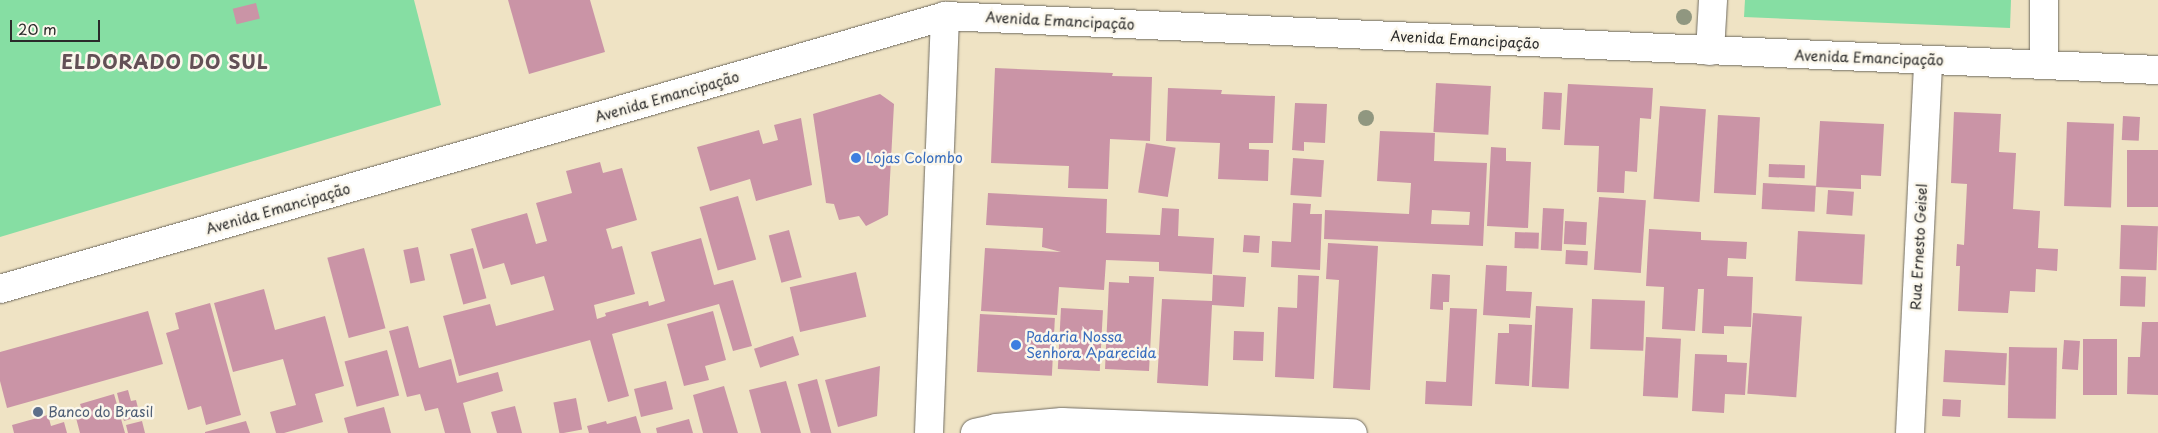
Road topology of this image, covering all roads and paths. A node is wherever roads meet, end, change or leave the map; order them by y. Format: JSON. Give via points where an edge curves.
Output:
{"nodes":[{"id":1,"x":1713,"y":0,"type":"edge"},
{"id":2,"x":2044,"y":0,"type":"edge"},
{"id":3,"x":943,"y":8,"type":"edge"},
{"id":4,"x":1710,"y":51,"type":"junction"},
{"id":5,"x":1928,"y":60,"type":"junction"},
{"id":6,"x":2044,"y":65,"type":"junction"},
{"id":7,"x":2158,"y":70,"type":"edge"},
{"id":8,"x":0,"y":288,"type":"edge"},
{"id":9,"x":929,"y":433,"type":"edge"},
{"id":10,"x":975,"y":433,"type":"edge"},
{"id":11,"x":1352,"y":433,"type":"edge"},
{"id":12,"x":1910,"y":433,"type":"edge"}],
"edges":[{"from":1,"to":4,"type":"main road"},
{"from":2,"to":6,"type":"main road"},
{"from":3,"to":4,"type":"main road","name":"Avenida Emancipação"},
{"from":3,"to":8,"type":"main road","name":"Avenida Emancipação"},
{"from":3,"to":9,"type":"main road"},
{"from":4,"to":5,"type":"main road","name":"Avenida Emancipação"},
{"from":5,"to":6,"type":"main road","name":"Avenida Emancipação"},
{"from":5,"to":12,"type":"main road","name":"Rua Ernesto Geisel"},
{"from":6,"to":7,"type":"main road","name":"Avenida Emancipação"},
{"from":10,"to":11,"type":"main road","via":[[1062,422]]}]}
